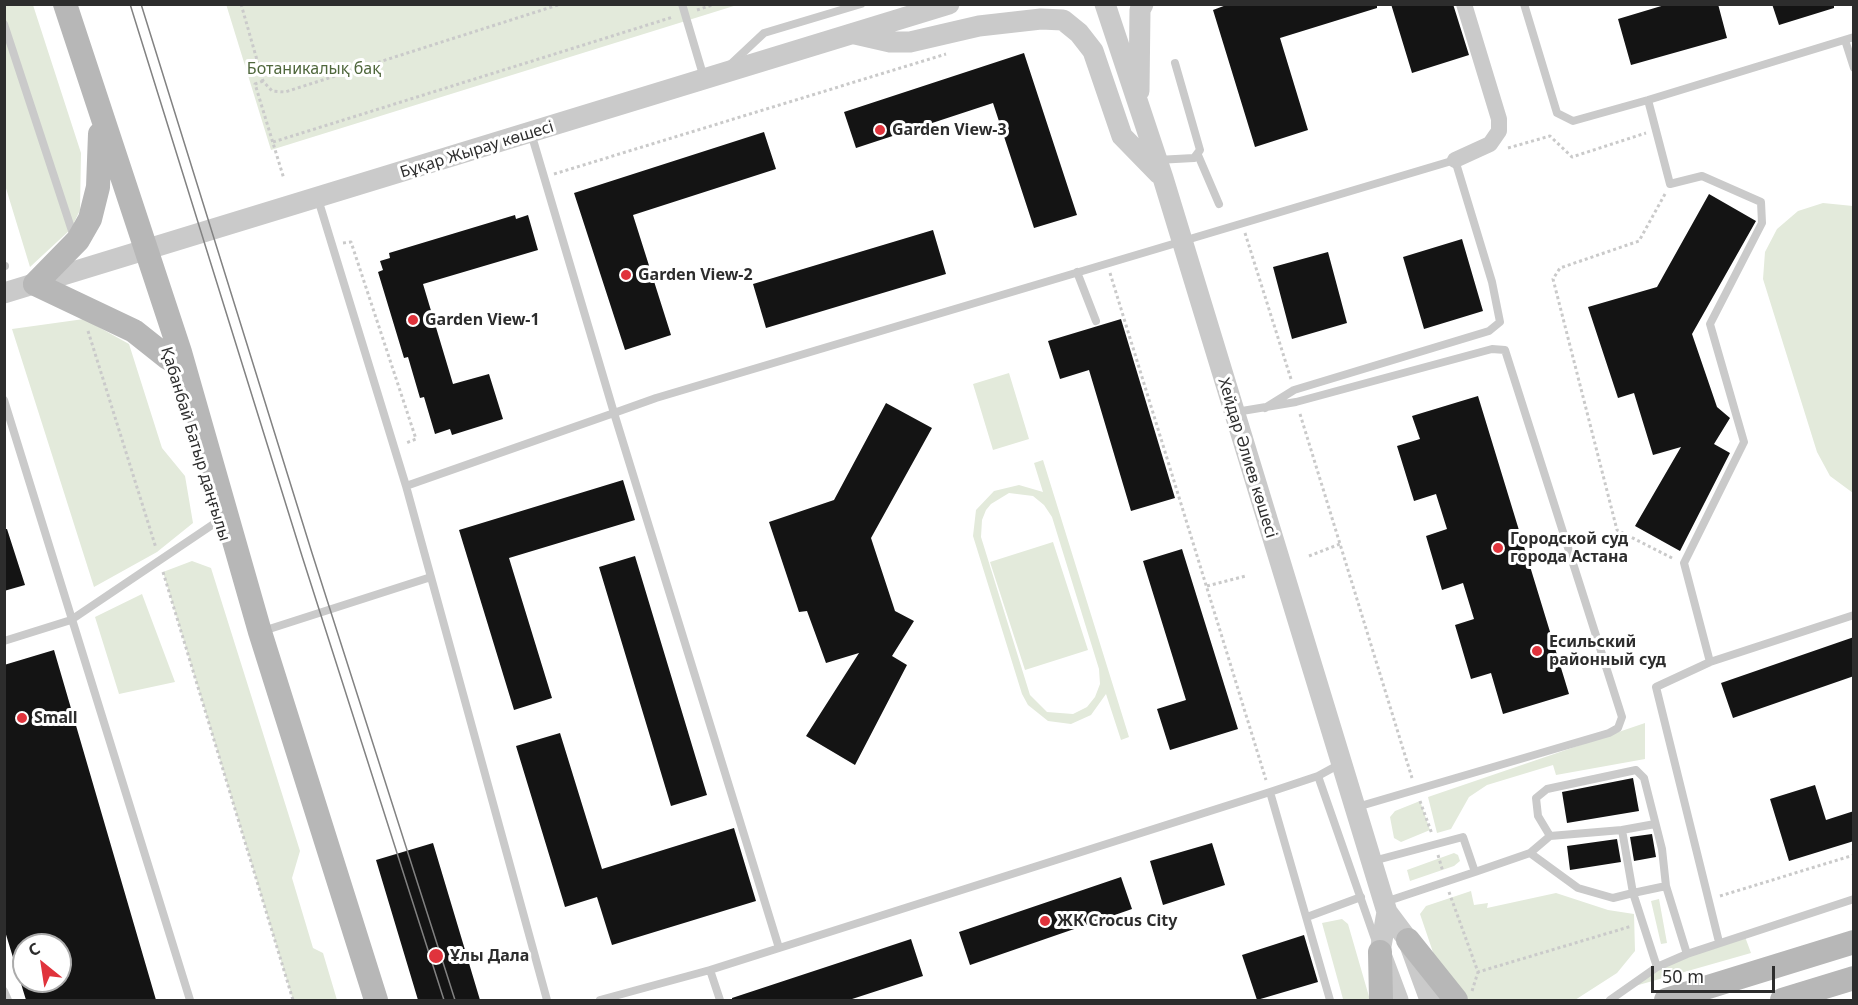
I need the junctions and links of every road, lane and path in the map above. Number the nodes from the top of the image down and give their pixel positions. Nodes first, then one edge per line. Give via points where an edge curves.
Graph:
1 (65, 4) edge
2 (241, 4) edge
3 (248, 4) edge
4 (561, 4) edge
5 (715, 4) edge
6 (861, 4) edge
7 (1105, 4) edge
8 (1143, 4) edge
9 (1464, 4) edge
10 (1524, 4) edge
11 (942, 5) edge
12 (684, 9) edge
13 (243, 12) junction
14 (4, 24) edge
15 (851, 33) junction
16 (1849, 38) edge
17 (951, 53) dead end
18 (1175, 63) dead end
19 (1854, 68) edge
20 (712, 76) junction
21 (263, 81) junction
22 (1648, 100) junction
23 (1138, 104) junction
24 (101, 120) junction
25 (1655, 130) junction
26 (531, 133) junction
27 (273, 142) junction
28 (1490, 144) junction
29 (1198, 155) junction
30 (1455, 160) junction
31 (1160, 169) junction
32 (544, 177) junction
33 (284, 179) dead end
34 (1670, 184) junction
35 (318, 199) junction
36 (1219, 204) dead end
37 (1241, 223) junction
38 (74, 238) dead end
39 (1181, 241) junction
40 (332, 245) junction
41 (146, 251) junction
42 (1107, 263) junction
43 (1077, 272) junction
44 (35, 284) junction
45 (4, 293) edge
46 (1096, 321) dead end
47 (88, 330) dead end
48 (168, 358) junction
49 (1294, 390) junction
50 (4, 400) edge
51 (1296, 402) junction
52 (1265, 408) junction
53 (614, 413) junction
54 (1233, 413) junction
55 (394, 448) junction
56 (406, 486) junction
57 (218, 521) junction
58 (1340, 544) junction
59 (1309, 556) dead end
60 (160, 561) junction
61 (1684, 563) junction
62 (1246, 576) dead end
63 (431, 577) junction
64 (1207, 586) junction
65 (1854, 615) edge
66 (72, 620) junction
67 (260, 632) junction
68 (4, 641) edge
69 (1710, 662) junction
70 (1340, 764) junction
71 (1318, 776) junction
72 (1415, 788) junction
73 (1270, 792) junction
74 (1356, 807) junction
75 (1655, 824) junction
76 (1622, 830) junction
77 (1550, 836) junction
78 (1435, 845) junction
79 (1530, 853) junction
80 (1854, 855) edge
81 (1372, 861) junction
82 (1475, 872) junction
83 (1445, 882) junction
84 (1666, 886) junction
85 (1633, 893) junction
86 (1361, 897) junction
87 (1854, 899) edge
88 (1708, 900) junction
89 (1386, 907) junction
90 (1306, 917) junction
91 (1643, 923) junction
92 (1408, 940) junction
93 (1719, 942) junction
94 (1854, 942) edge
95 (779, 948) junction
96 (1380, 952) junction
97 (1687, 954) junction
98 (1657, 967) junction
99 (710, 970) junction
100 (1478, 972) junction
101 (1854, 978) edge
102 (4, 991) edge
103 (8, 1000) edge
104 (190, 1000) edge
105 (293, 1000) edge
106 (376, 1000) edge
107 (547, 1000) edge
108 (600, 1000) edge
109 (720, 1000) edge
110 (1329, 1000) edge
111 (1381, 1000) edge
112 (1398, 1000) edge
113 (1430, 1000) edge
114 (1456, 1000) edge
115 (1469, 1000) edge
116 (1610, 1000) edge
117 (1666, 1000) edge
118 (1782, 1000) edge

1 - 24 main road, Қабанбай Батыр даңғылы
2 - 13 path
3 - 13 path
4 - 21 path via 285,92 272,91
5 - 12 path
6 - 20 lane via 764,33
7 - 23 street, Хейдар Әлиев көшесі
8 - 23 street
9 - 28 street via 1499,119 1499,131
10 - 22 lane via 1557,113 1573,121
11 - 15 street, Бұқар Жырау көшесі
12 - 20 lane
12 - 27 path
13 - 21 path
14 - 38 lane
15 - 20 street, Бұқар Жырау көшесі
15 - 31 street via 890,42 910,42 989,25 1041,19 1063,21 1093,51 1122,136
16 - 19 lane
16 - 22 lane
17 - 32 path
18 - 29 lane via 1200,150
20 - 26 street, Бұқар Жырау көшесі
21 - 27 path via 255,84
22 - 25 lane
23 - 31 street, Хейдар Әлиев көшесі
24 - 41 main road, Қабанбай Батыр даңғылы
24 - 44 main road via 98,187 90,219 78,240
25 - 28 path via 1572,157 1550,136 1499,150
25 - 34 lane
26 - 32 lane
26 - 35 street, Бұқар Жырау көшесі
27 - 33 path
28 - 30 street
29 - 31 lane
29 - 36 lane
30 - 37 lane
30 - 49 lane via 1500,322 1489,331
31 - 39 street, Хейдар Әлиев көшесі
32 - 53 lane
34 - 61 lane via 1702,176 1761,202 1762,223 1710,324 1744,442
34 - 61 path via 1639,241 1560,268 1553,279 1617,530
35 - 40 lane
35 - 41 street, Бұқар Жырау көшесі
37 - 39 lane
37 - 49 path
39 - 42 lane
39 - 54 street, Хейдар Әлиев көшесі
40 - 55 lane
40 - 55 path via 351,242 416,439
41 - 44 street, Бұқар Жырау көшесі
41 - 48 main road, Қабанбай Батыр даңғылы
41 - 67 main road, Қабанбай Батыр даңғылы via 180,352
42 - 43 lane
42 - 64 path
43 - 46 lane
43 - 53 lane
44 - 45 street, Бұқар Жырау көшесі
44 - 48 main road via 134,331
47 - 60 path
48 - 57 main road, Қабанбай Батыр даңғылы
49 - 52 lane
50 - 66 lane
51 - 52 lane
51 - 58 path
51 - 72 lane via 1492,349 1505,350 1622,717 1618,728 1609,733
52 - 54 lane
53 - 56 lane
53 - 95 lane
54 - 70 street, Хейдар Әлиев көшесі
55 - 56 lane
56 - 63 lane
57 - 60 lane
57 - 67 main road, Қабанбай Батыр даңғылы
58 - 59 path
58 - 72 path
60 - 66 lane
60 - 105 path
61 - 69 lane
62 - 64 path
63 - 67 lane
63 - 107 lane
64 - 73 path
65 - 69 lane
66 - 68 lane
66 - 104 lane
67 - 106 main road, Қабанбай Батыр даңғылы
69 - 88 lane via 1656,687
70 - 71 lane
70 - 74 street, Хейдар Әлиев көшесі
71 - 73 lane
71 - 86 lane
72 - 74 lane
72 - 78 path
73 - 90 lane
73 - 95 lane
74 - 81 street, Хейдар Әлиев көшесі
75 - 76 lane
75 - 77 lane via 1644,778 1636,771 1547,789 1536,798 1538,816
75 - 84 lane
76 - 77 lane
76 - 85 lane
77 - 79 lane
78 - 81 lane
78 - 82 lane via 1463,837
78 - 83 path
79 - 82 lane
79 - 85 lane via 1578,888 1613,898
80 - 88 path
81 - 89 street, Хейдар Әлиев көшесі
82 - 83 lane
83 - 89 lane
83 - 100 path
84 - 85 lane
84 - 97 lane
85 - 91 lane
86 - 90 lane
86 - 96 lane
87 - 93 lane
88 - 93 lane
89 - 92 street, Хейдар Әлиев көшесі
89 - 96 street, Хейдар Әлиев көшесі
90 - 110 lane
91 - 98 lane
91 - 100 path
92 - 113 street, Хейдар Әлиев көшесі
92 - 114 main road
93 - 97 lane
94 - 117 main road
95 - 99 lane
96 - 111 main road
96 - 112 street
97 - 98 lane
98 - 116 lane
99 - 108 lane
99 - 109 lane
100 - 115 path
101 - 118 main road
102 - 103 lane

